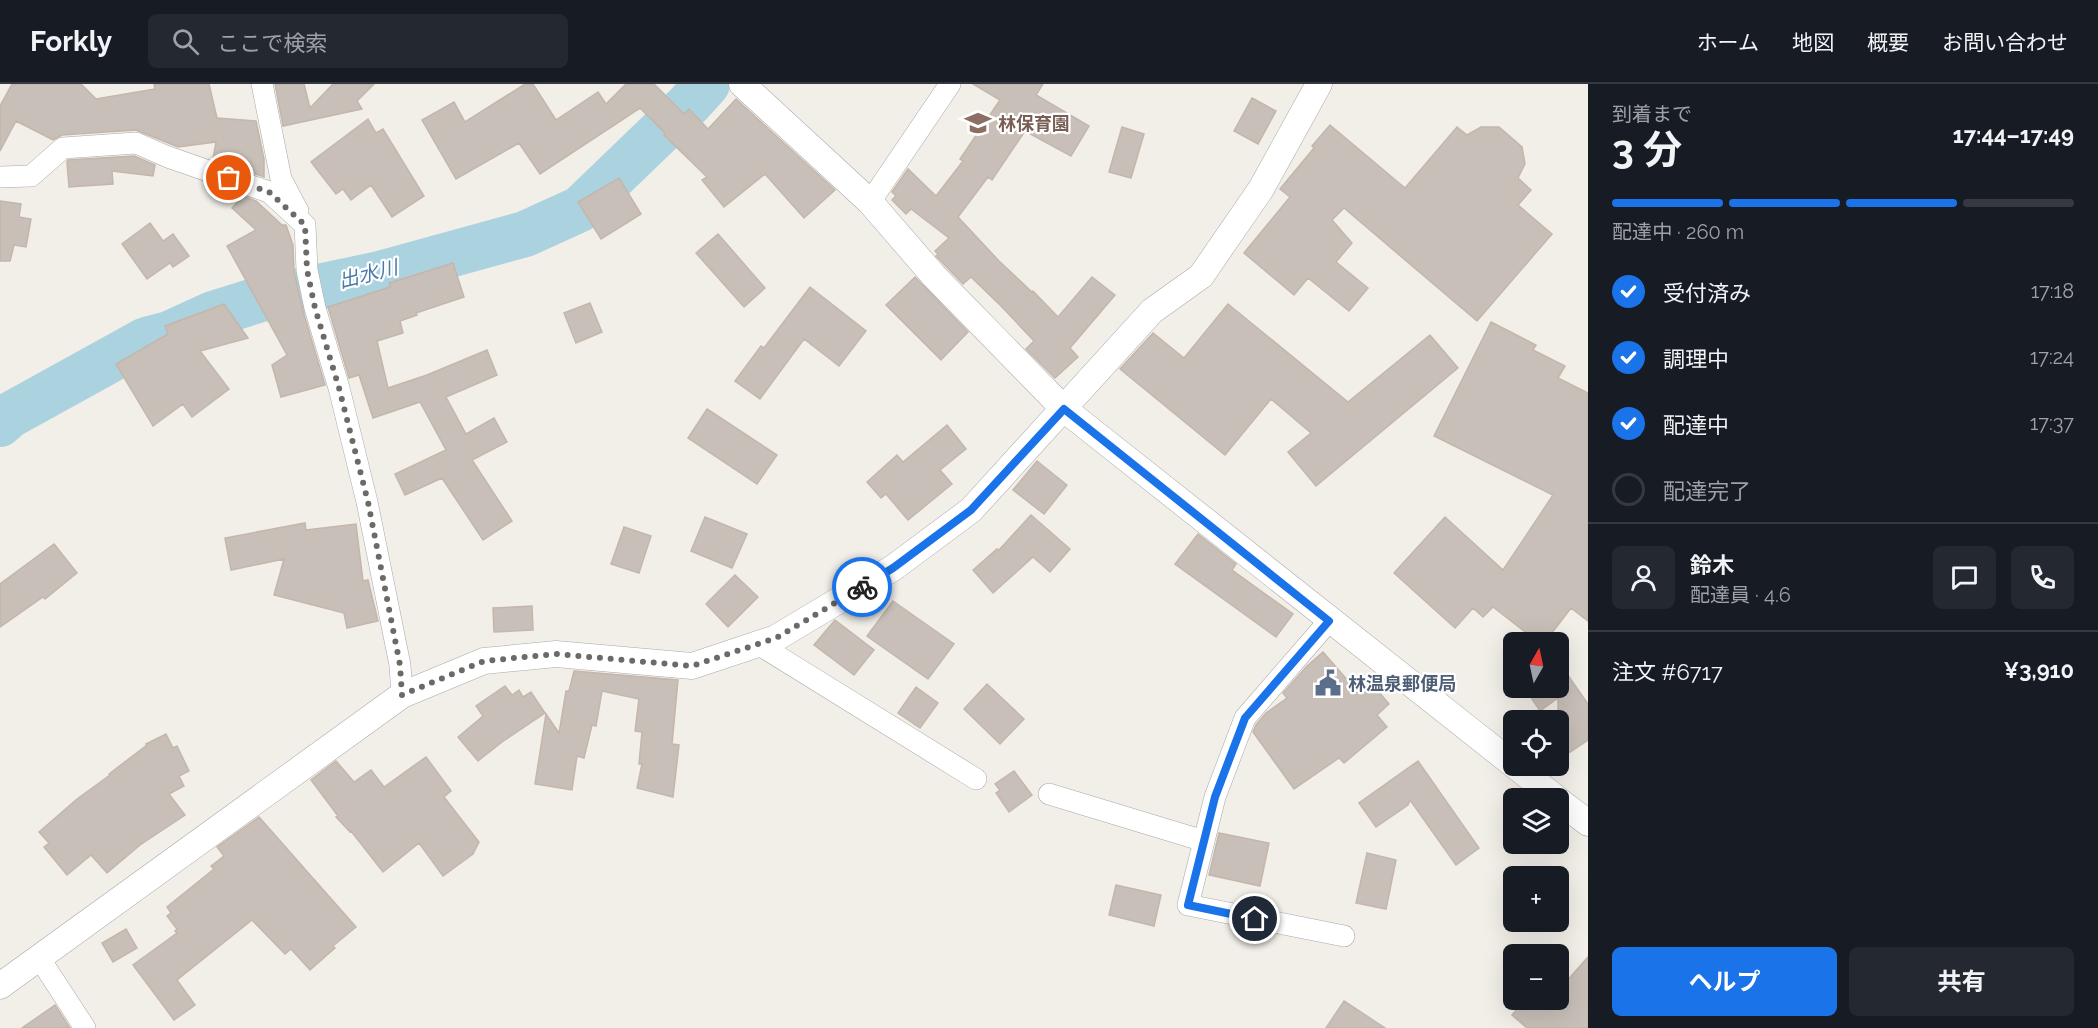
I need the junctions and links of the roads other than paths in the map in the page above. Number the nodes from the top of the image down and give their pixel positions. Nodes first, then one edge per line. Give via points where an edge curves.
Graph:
1 (262, 84) edge
2 (742, 84) edge
3 (950, 84) edge
4 (1319, 84) edge
5 (0, 177) edge
6 (870, 202) junction
7 (305, 225) junction
8 (1064, 409) junction
9 (1329, 621) junction
10 (758, 644) junction
11 (402, 695) junction
12 (1503, 756) edge
13 (1528, 776) edge
14 (976, 779) dead end
15 (1543, 788) edge
16 (1049, 794) dead end
17 (1569, 808) edge
18 (1588, 823) edge
19 (1204, 841) junction
20 (1344, 936) dead end
21 (38, 956) junction
22 (0, 986) edge
23 (86, 1028) edge

1 - 7 street via 281,179
2 - 6 street
3 - 6 street
4 - 8 street via 1261,189 1201,276 1152,311
5 - 7 street via 31,177 63,148 136,143 269,192
6 - 8 street via 934,276
7 - 11 street via 307,270 368,502 400,665
8 - 9 street
8 - 10 street via 971,510 893,568 776,638
9 - 12 street
9 - 19 street via 1245,718 1215,797
10 - 11 street via 692,666 556,654 484,661
10 - 14 street
11 - 21 street
13 - 15 street
16 - 19 street
17 - 18 street
19 - 20 street via 1188,905
21 - 22 street
21 - 23 street

